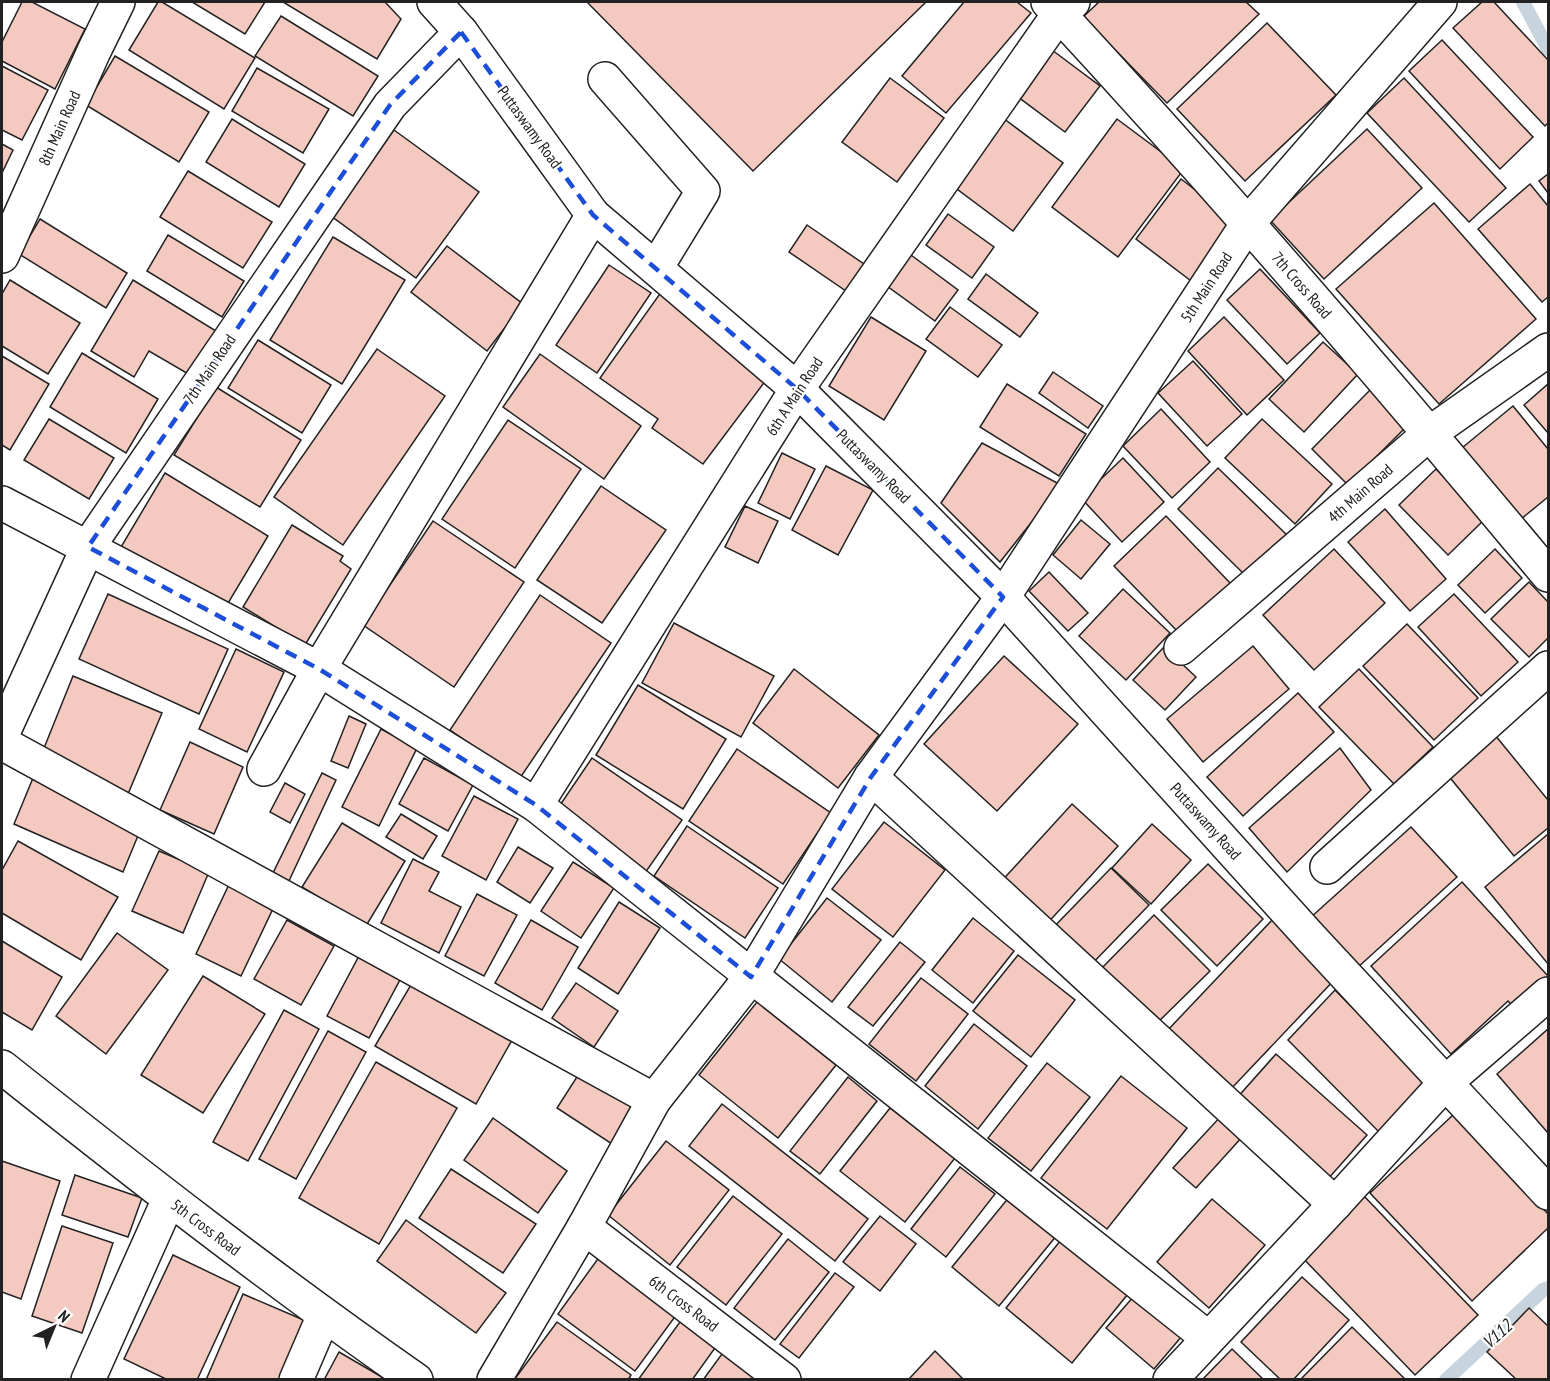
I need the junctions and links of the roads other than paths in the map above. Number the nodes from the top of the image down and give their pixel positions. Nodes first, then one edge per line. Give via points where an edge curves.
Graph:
1 (118, 2) edge
2 (434, 2) edge
3 (1440, 2) edge
4 (1060, 6) edge
5 (461, 32) junction
6 (605, 79) dead end
7 (593, 214) junction
8 (1248, 223) junction
9 (2, 256) edge
10 (656, 268) junction
11 (1548, 350) edge
12 (797, 389) junction
13 (1430, 433) junction
14 (2, 502) edge
15 (88, 547) junction
16 (1548, 575) edge
17 (1003, 597) junction
18 (1181, 648) dead end
19 (1548, 668) edge
20 (319, 669) junction
21 (2, 735) edge
22 (2, 743) edge
23 (264, 770) dead end
24 (871, 777) junction
25 (536, 806) junction
26 (1327, 867) dead end
27 (751, 978) junction
28 (1548, 994) edge
29 (2, 1067) edge
30 (1446, 1082) junction
31 (654, 1100) junction
32 (1548, 1193) edge
33 (168, 1199) junction
34 (1335, 1204) junction
35 (584, 1227) junction
36 (324, 1315) junction
37 (1208, 1338) junction
38 (88, 1380) edge
39 (296, 1380) edge
40 (416, 1380) edge
41 (494, 1380) edge
42 (784, 1380) edge
43 (1170, 1380) edge

1 - 9 street, 8th Main Road
2 - 5 street, Puttaswamy Road
3 - 8 street, 5th Main Road
4 - 8 street, 7th Cross Road
4 - 12 street, 6th A Main Road
5 - 7 street, Puttaswamy Road
5 - 15 street, 7th Main Road via 390,105
6 - 10 street via 703,191
7 - 10 street, Puttaswamy Road
7 - 20 street
8 - 13 street, 7th Cross Road
8 - 17 street, 5th Main Road
10 - 12 street, Puttaswamy Road
11 - 13 street, 4th Main Road
12 - 17 street, Puttaswamy Road
12 - 25 street, 6th A Main Road
13 - 16 street, 7th Cross Road
13 - 18 street, 4th Main Road
14 - 15 street
15 - 20 street
15 - 21 street, 7th Main Road
17 - 24 street, 5th Main Road
17 - 30 street, Puttaswamy Road
19 - 26 street
20 - 23 street
20 - 25 street
22 - 31 street
24 - 27 street, 5th Main Road
24 - 34 street
25 - 27 street
27 - 31 street, 5th Main Road
27 - 37 street
28 - 30 street
29 - 33 street, 5th Cross Road
30 - 32 street
30 - 34 street
31 - 35 street, 5th Main Road
33 - 36 street, 5th Cross Road
33 - 38 street
34 - 37 street
35 - 41 street, 5th Main Road
35 - 42 street, 6th Cross Road
36 - 39 street
36 - 40 street, 5th Cross Road
37 - 43 street

